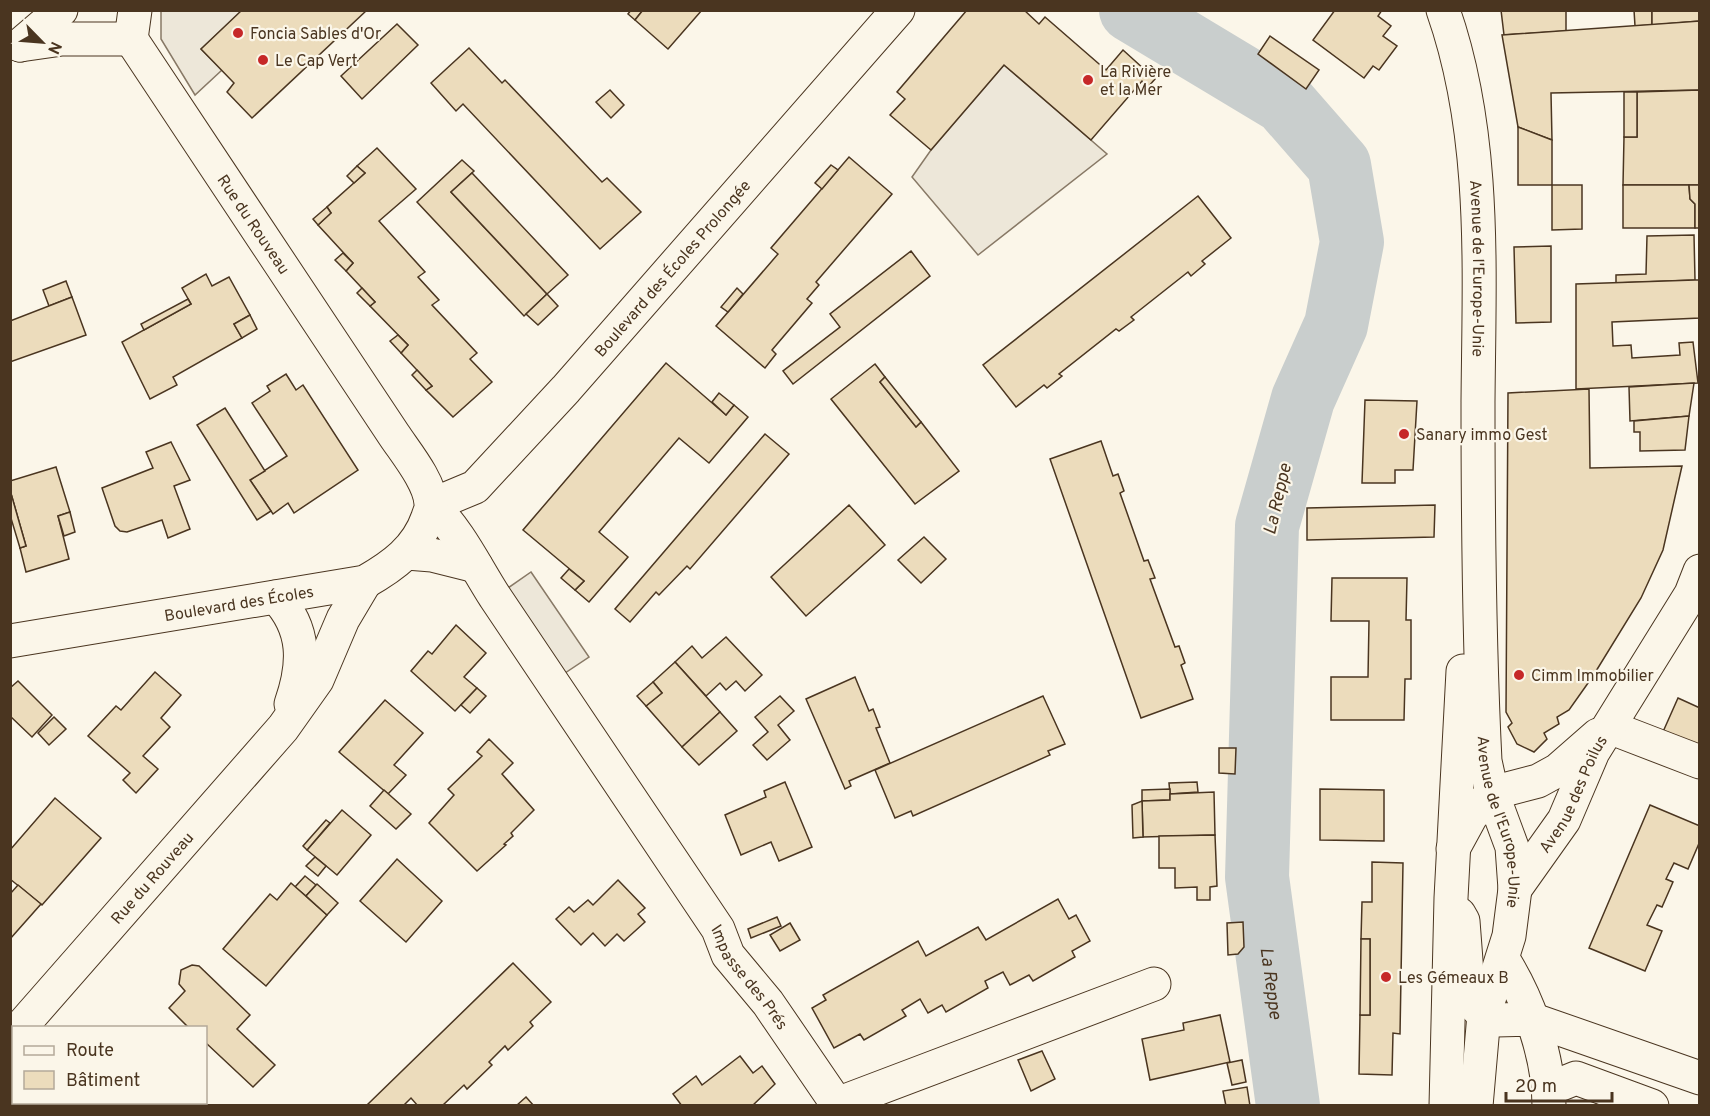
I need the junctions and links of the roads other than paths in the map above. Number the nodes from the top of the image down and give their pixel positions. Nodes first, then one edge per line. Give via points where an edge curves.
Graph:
1 (61, 10) edge
2 (898, 10) edge
3 (1443, 10) edge
4 (133, 25) edge
5 (15, 48) edge
6 (432, 505) junction
7 (1478, 532) junction
8 (407, 553) junction
9 (476, 566) junction
10 (1700, 571) edge
11 (365, 582) junction
12 (276, 597) junction
13 (10, 641) edge
14 (1609, 727) junction
15 (283, 728) junction
16 (1700, 762) edge
17 (1492, 793) junction
18 (1453, 849) junction
19 (1515, 889) junction
20 (1450, 898) junction
21 (1503, 959) junction
22 (1154, 984) dead end
23 (1484, 1015) junction
24 (1531, 1019) junction
25 (22, 1026) edge
26 (1700, 1078) edge
27 (1549, 1097) edge
28 (1446, 1106) edge
29 (1476, 1106) edge
30 (1652, 1106) edge

1 - 5 street
2 - 6 street, Boulevard des Écoles Prolongée via 475,487
3 - 7 street, Avenue de l'Europe-Unie via 1472,139 1477,196
4 - 5 street, Rue du Rouveau
4 - 6 street, Rue du Rouveau via 421,477
6 - 8 street, Boulevard des Écoles via 422,533
6 - 9 street, Impasse des Prés via 459,535
7 - 17 street, Avenue de l'Europe-Unie via 1485,761
7 - 18 street, Avenue de l'Europe-Unie via 1462,684
8 - 9 street
8 - 11 street, Boulevard des Écoles
9 - 22 street, Impasse des Prés via 718,929 729,956 768,1003 837,1104
10 - 14 street, Avenue des Poilus via 1691,594
11 - 12 street, Boulevard des Écoles
11 - 15 street, Rue du Rouveau via 342,618 317,681
12 - 13 street, Boulevard des Écoles
12 - 15 street, Rue du Rouveau via 291,613 302,646 295,694
14 - 16 street
14 - 17 street, Avenue des Poilus via 1558,770 1538,781
14 - 19 street, Avenue des Poilus via 1593,752 1564,820
15 - 25 street, Rue du Rouveau
17 - 18 street via 1471,816
17 - 19 street, Avenue de l'Europe-Unie via 1512,847
18 - 20 street, Avenue de l'Europe-Unie
19 - 21 street, Avenue de l'Europe-Unie
20 - 23 street via 1463,921 1469,1000
20 - 28 street, Avenue de l'Europe-Unie
21 - 23 street, Avenue de l'Europe-Unie
21 - 24 street
23 - 24 street via 1496,1020
23 - 29 street, Avenue de l'Europe-Unie
24 - 26 street
24 - 27 street via 1549,1077
27 - 30 street via 1576,1078

